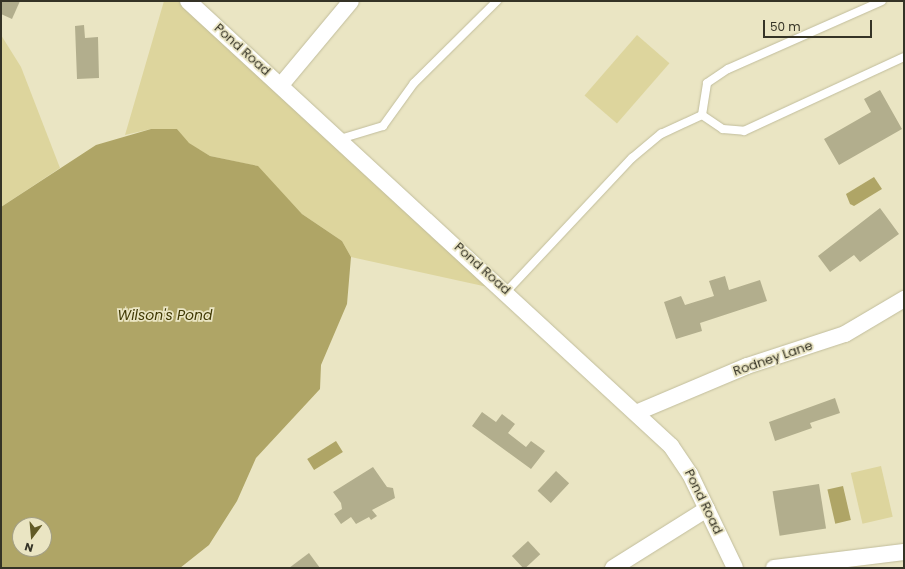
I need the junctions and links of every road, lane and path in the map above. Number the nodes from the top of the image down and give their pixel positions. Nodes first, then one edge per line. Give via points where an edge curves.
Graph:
1 (188, 1) edge
2 (351, 1) edge
3 (497, 1) edge
4 (882, 1) edge
5 (904, 57) edge
6 (281, 85) junction
7 (702, 115) junction
8 (340, 139) junction
9 (506, 291) junction
10 (904, 299) edge
11 (638, 412) junction
12 (707, 508) junction
13 (904, 552) edge
14 (613, 568) edge
15 (735, 568) edge
16 (774, 568) edge

1 - 6 street, Pond Road
2 - 6 street
3 - 8 lane via 414,83 383,126
4 - 7 lane via 707,82
5 - 7 lane via 744,131 723,129
6 - 8 street, Pond Road
7 - 9 lane via 661,134 632,158
8 - 9 street, Pond Road
9 - 11 street, Pond Road
10 - 11 street, Rodney Lane via 845,334 747,366
11 - 12 street, Pond Road via 671,446 690,474
12 - 14 street
12 - 15 street, Pond Road
13 - 16 street

